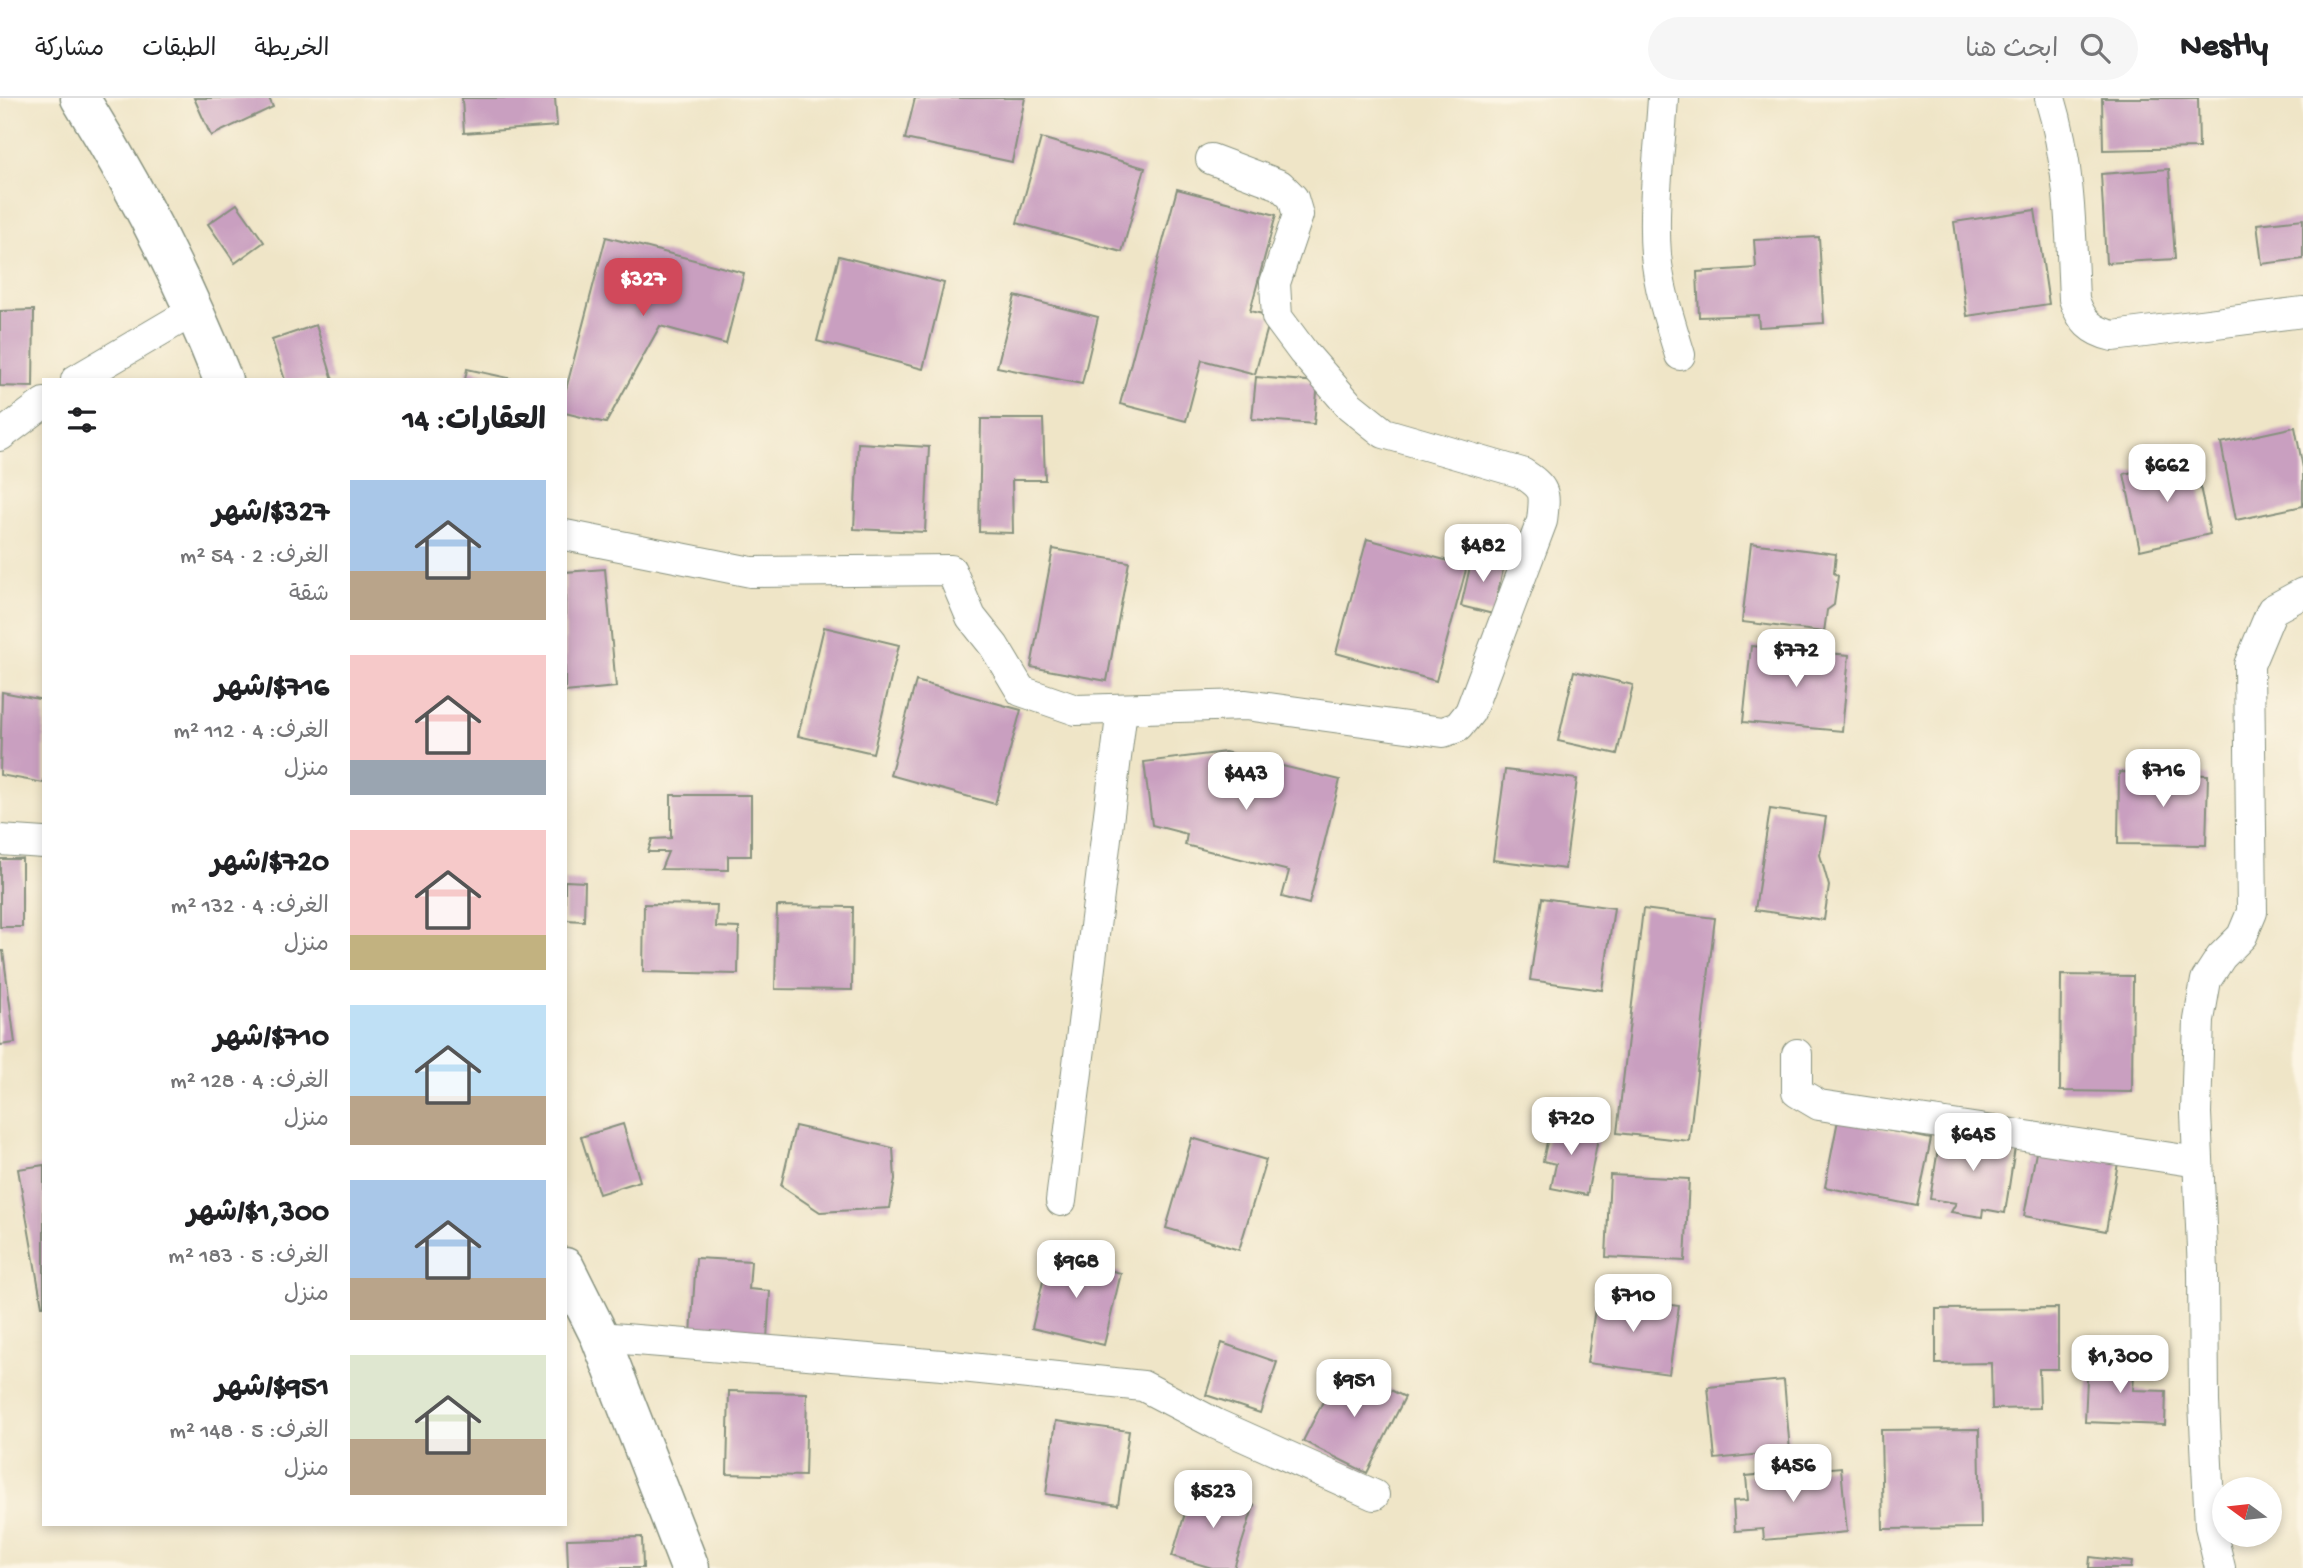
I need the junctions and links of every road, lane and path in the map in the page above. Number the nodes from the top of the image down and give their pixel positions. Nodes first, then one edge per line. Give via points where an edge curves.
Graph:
1 (80, 98) edge
2 (1663, 98) edge
3 (2050, 98) edge
4 (1212, 159) dead end
5 (195, 310) junction
6 (2303, 312) edge
7 (1679, 355) dead end
8 (79, 378) edge
9 (222, 378) edge
10 (42, 404) edge
11 (0, 436) edge
12 (567, 535) edge
13 (2303, 593) edge
14 (1122, 709) junction
15 (0, 840) edge
16 (42, 843) edge
17 (1797, 1054) dead end
18 (2198, 1161) junction
19 (1061, 1201) dead end
20 (567, 1271) edge
21 (600, 1337) junction
22 (1374, 1495) dead end
23 (690, 1568) edge
24 (2220, 1568) edge

1 - 5 highway via 120,163
2 - 7 street via 1655,206 1657,256
3 - 6 street via 2068,184 2074,299 2087,325 2113,336
4 - 14 street via 1280,185 1293,198 1298,215 1275,283 1278,317 1349,405 1384,433 1522,473 1545,494 1542,521 1470,712 1458,727 1443,732 1246,705
5 - 8 street
5 - 9 highway
10 - 11 street
12 - 14 street via 751,572 951,570 971,617 1021,691 1076,710
13 - 18 street via 2272,610 2249,665 2252,912 2242,936 2206,980 2199,1020
14 - 19 street
15 - 16 street
17 - 18 street via 1797,1093 1819,1105
18 - 24 street via 2210,1526
20 - 21 highway
21 - 22 street via 1143,1386
21 - 23 highway

